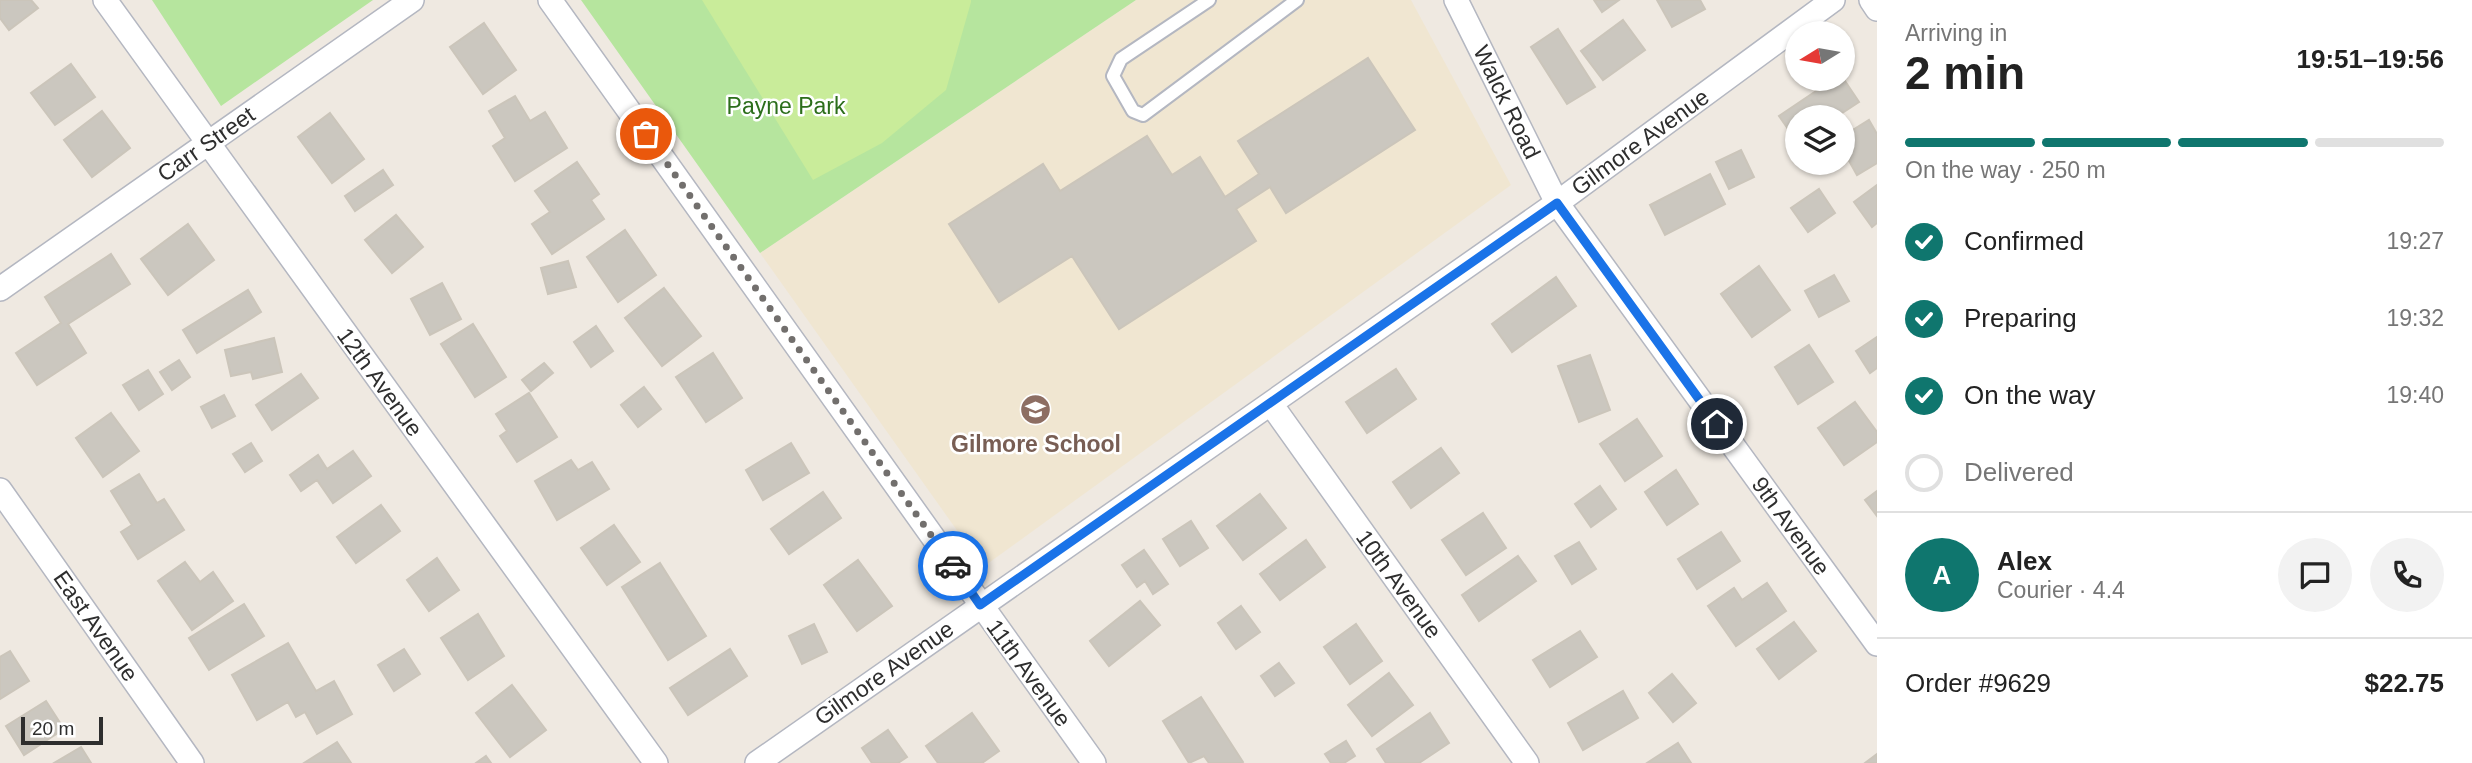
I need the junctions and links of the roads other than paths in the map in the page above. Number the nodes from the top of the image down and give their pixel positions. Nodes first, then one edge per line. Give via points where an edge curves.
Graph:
1 (106, 0) edge
2 (412, 0) edge
3 (551, 0) edge
4 (1209, 0) edge
5 (1297, 0) edge
6 (1456, 0) edge
7 (1833, 0) edge
8 (1871, 0) edge
9 (1877, 9) edge
10 (207, 142) junction
11 (1557, 203) junction
12 (0, 289) edge
13 (1271, 404) junction
14 (0, 490) edge
15 (980, 605) junction
16 (1877, 644) edge
17 (192, 763) edge
18 (656, 763) edge
19 (757, 763) edge
20 (1094, 763) edge
21 (1527, 763) edge

1 - 10 street, 12th Avenue
2 - 10 street, Carr Street
3 - 15 street, 11th Avenue
4 - 5 lane via 1122,59 1113,76 1133,111 1143,115
6 - 11 street, Walck Road
7 - 11 street, Gilmore Avenue
8 - 9 street
10 - 12 street, Carr Street
10 - 18 street, 12th Avenue
11 - 13 street, Gilmore Avenue
11 - 16 street, 9th Avenue
13 - 15 street, Gilmore Avenue
13 - 21 street, 10th Avenue
14 - 17 street, East Avenue
15 - 19 street, Gilmore Avenue
15 - 20 street, 11th Avenue

